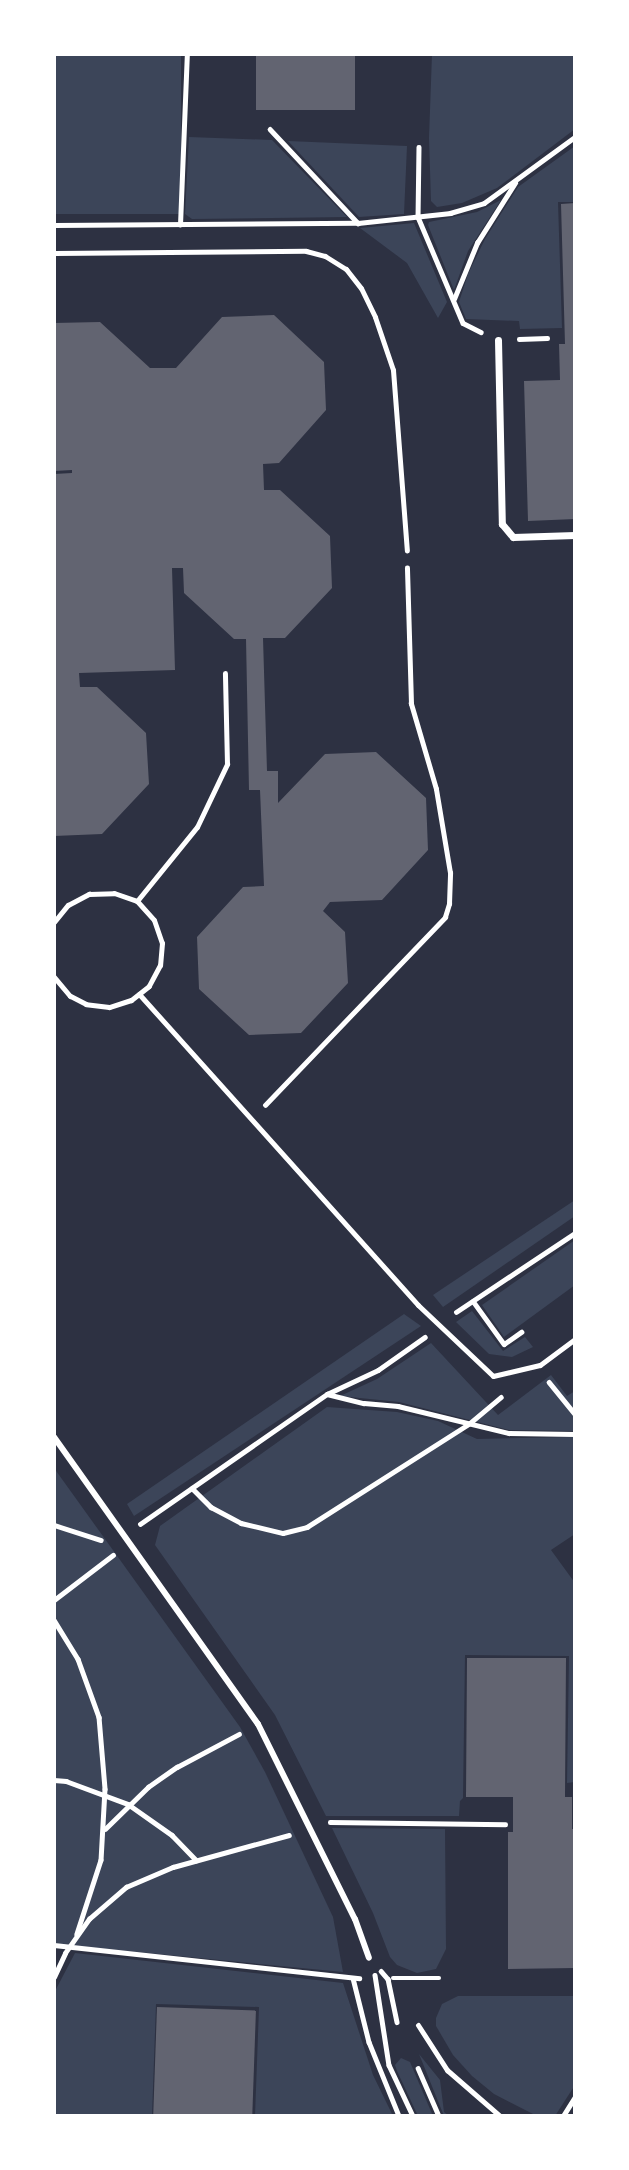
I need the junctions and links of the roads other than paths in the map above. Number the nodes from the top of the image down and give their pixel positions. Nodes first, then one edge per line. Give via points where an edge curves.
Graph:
1 (54, 253) edge
2 (498, 340) road end
3 (575, 535) edge
4 (407, 550) road end
5 (225, 673) dead end
6 (137, 901) junction
7 (54, 922) edge
8 (54, 977) edge
9 (139, 995) junction
10 (575, 1339) edge
11 (54, 1437) edge
12 (369, 1958) road end
13 (418, 2025) dead end
14 (500, 2116) edge

1 - 4 lane via 306,251 346,269 375,317 393,370
2 - 3 street via 502,524 513,537
5 - 6 lane via 227,764 197,827
6 - 7 lane via 114,892 89,894 68,905
6 - 9 lane via 154,920 162,943 160,965
8 - 9 lane via 70,996 86,1004 109,1007
9 - 10 lane via 418,1305 493,1376 540,1365
11 - 12 street via 258,1724 355,1919
13 - 14 lane via 447,2070

